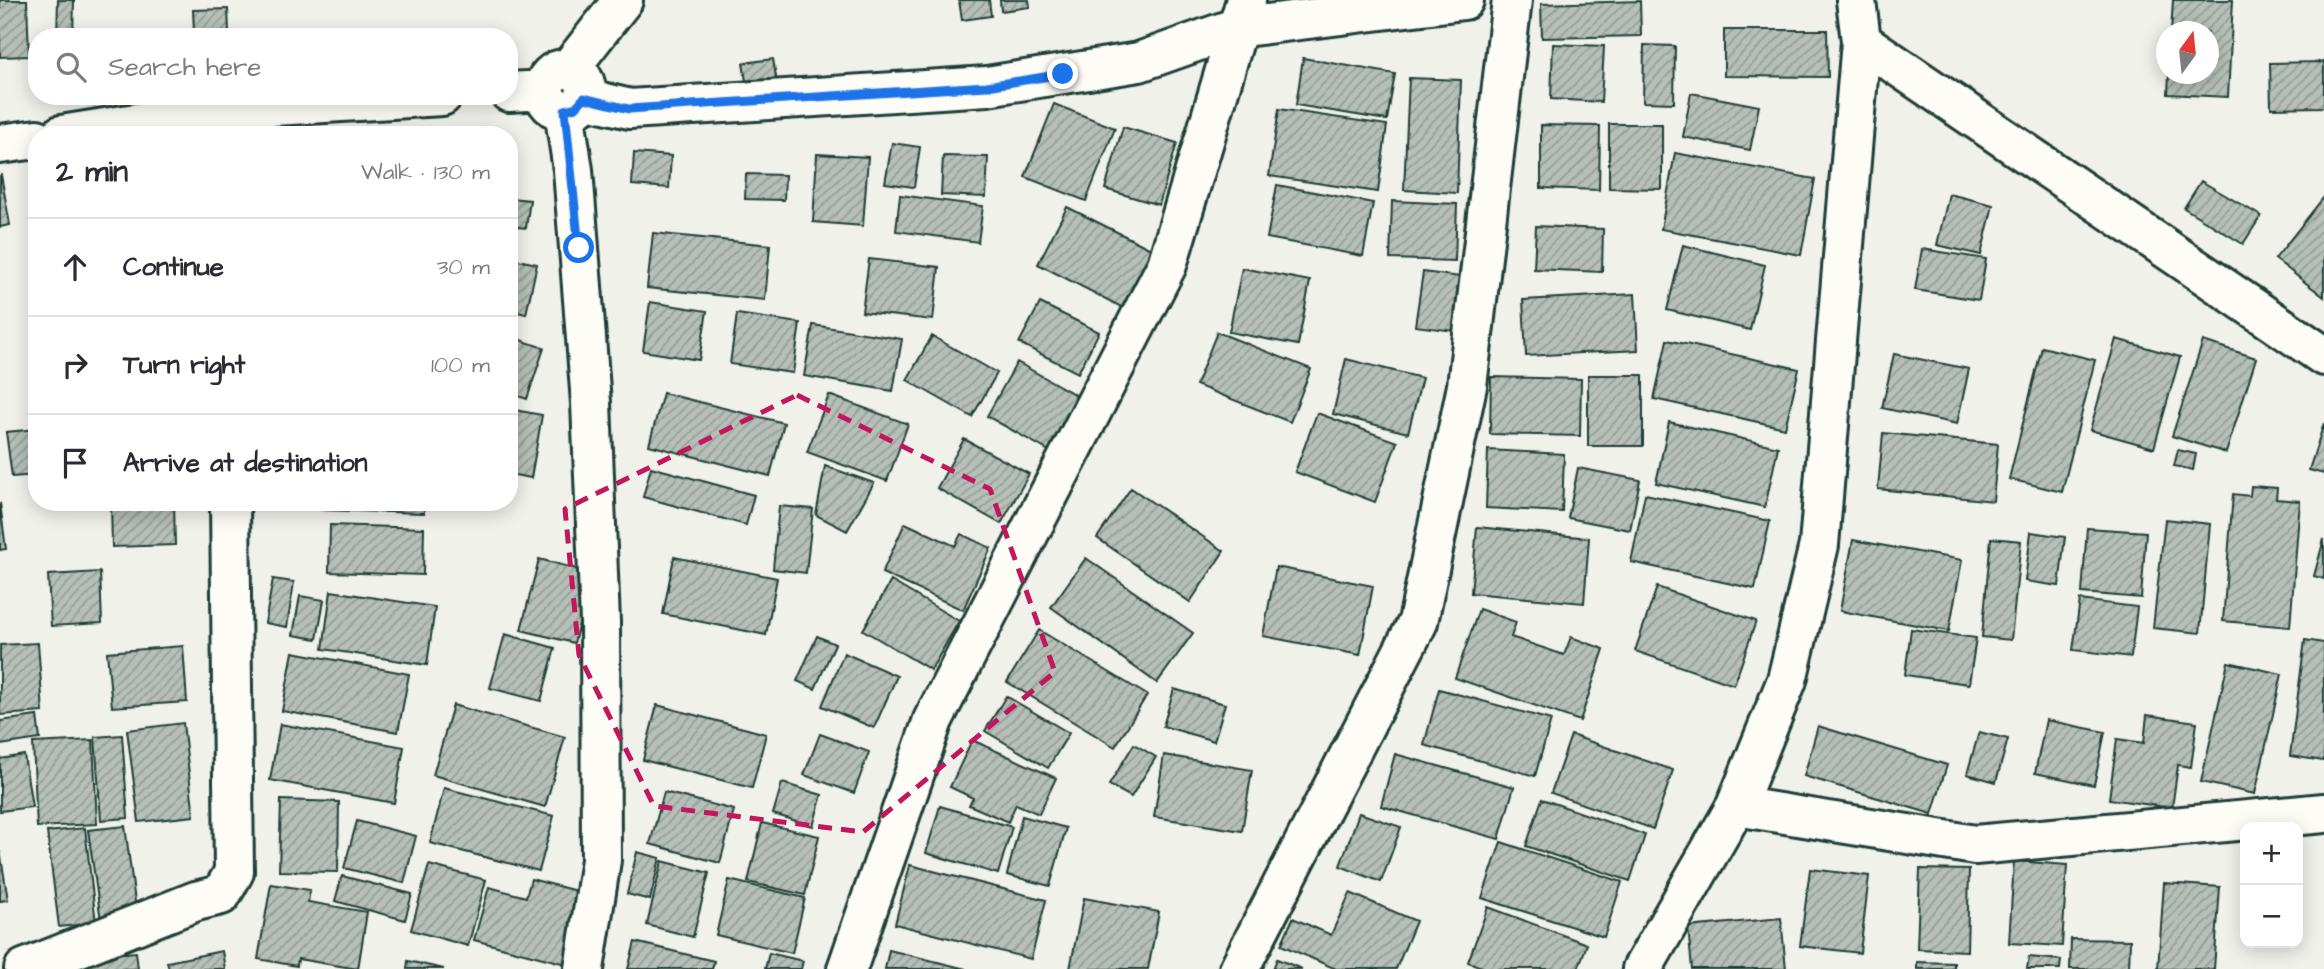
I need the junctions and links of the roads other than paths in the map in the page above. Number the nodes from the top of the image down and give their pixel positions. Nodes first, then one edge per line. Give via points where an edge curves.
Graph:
1 (624, 0) edge
2 (1464, 0) edge
3 (1512, 0) edge
4 (1856, 0) edge
5 (1240, 14) edge
6 (1861, 41) junction
7 (554, 92) edge
8 (367, 105) edge
9 (224, 122) edge
10 (174, 126) edge
11 (28, 140) edge
12 (0, 144) edge
13 (2324, 356) edge
14 (230, 511) edge
15 (1736, 806) junction
16 (2324, 813) edge
17 (24, 969) edge
18 (584, 969) edge
19 (848, 969) edge
20 (1239, 969) edge
21 (1642, 969) edge

1 - 7 street
2 - 5 street
3 - 20 street via 1467,386 1418,622
4 - 6 street
5 - 7 street via 1139,62 987,86 629,109
5 - 19 street via 1167,265 933,720
6 - 13 street
6 - 15 street via 1819,545 1787,680
7 - 18 street via 573,170 591,403 600,622 601,860
8 - 9 street
9 - 10 street
11 - 12 street
14 - 17 street via 234,872 221,895
15 - 16 street via 1975,845
15 - 21 street

